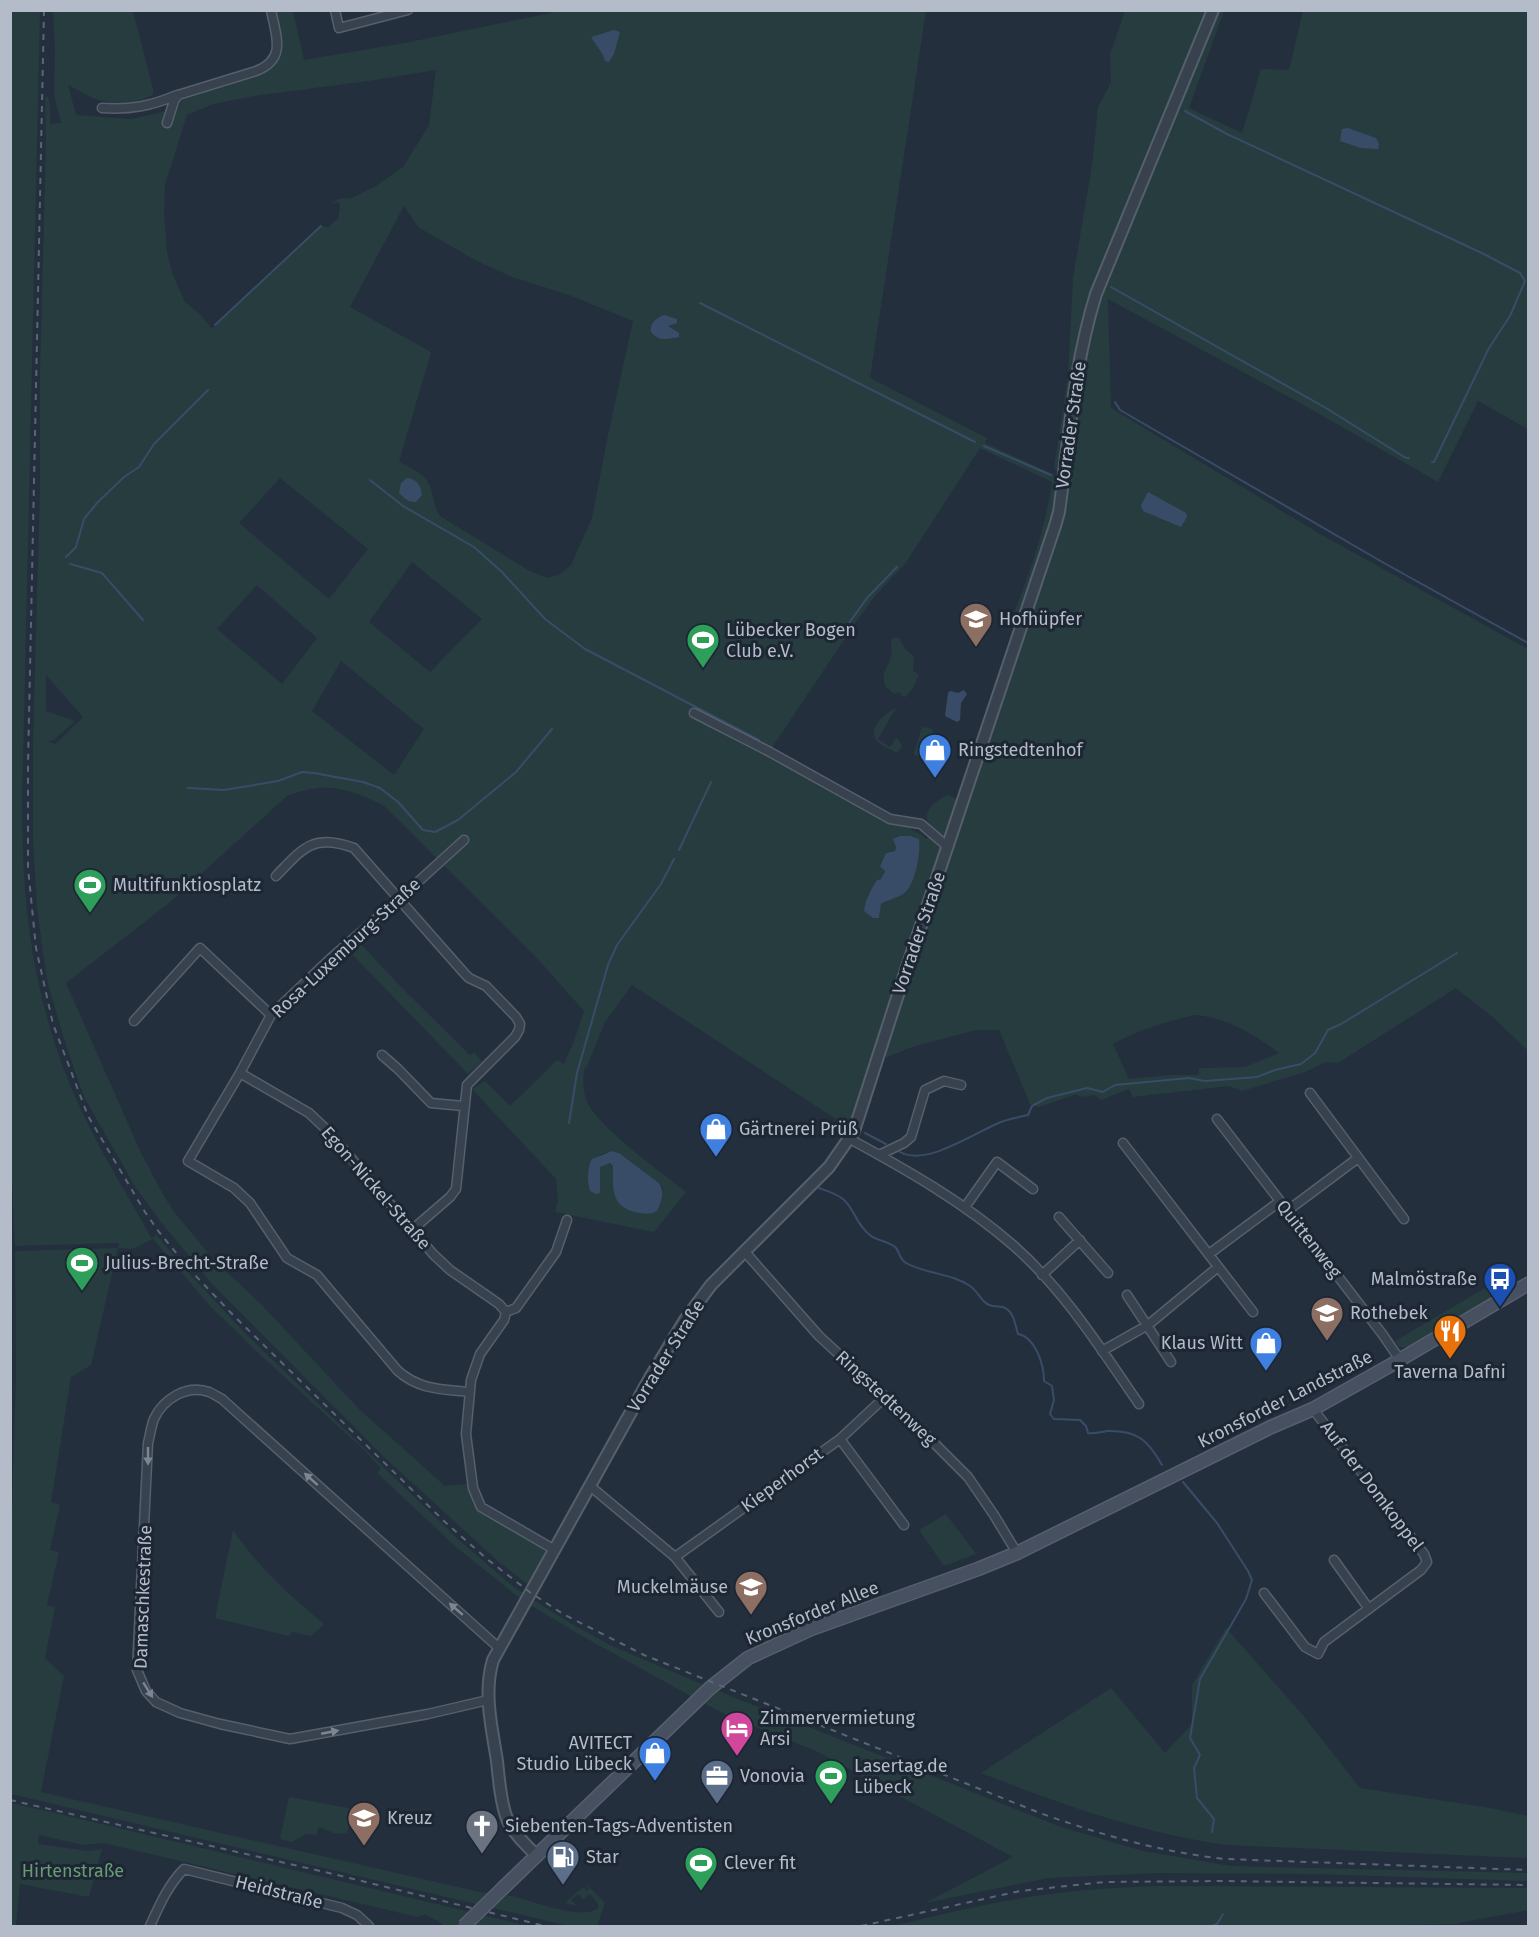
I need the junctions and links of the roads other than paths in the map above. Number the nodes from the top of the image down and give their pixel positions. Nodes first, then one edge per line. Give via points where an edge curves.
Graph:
1 (271, 10) edge
2 (335, 10) edge
3 (408, 10) edge
4 (1212, 10) edge
5 (178, 95) junction
6 (102, 108) dead end
7 (167, 123) dead end
8 (694, 713) dead end
9 (464, 840) dead end
10 (948, 847) junction
11 (276, 876) dead end
12 (398, 900) junction
13 (271, 1015) junction
14 (134, 1021) dead end
15 (382, 1055) dead end
16 (240, 1073) junction
17 (961, 1085) dead end
18 (1310, 1093) dead end
19 (463, 1106) junction
20 (1217, 1119) dead end
21 (850, 1139) junction
22 (1124, 1143) dead end
23 (879, 1155) junction
24 (1358, 1158) junction
25 (1033, 1190) dead end
26 (1279, 1202) junction
27 (965, 1207) junction
28 (1287, 1211) junction
29 (1059, 1217) dead end
30 (1404, 1219) dead end
31 (567, 1220) dead end
32 (413, 1229) junction
33 (1080, 1240) junction
34 (745, 1252) junction
35 (1209, 1254) junction
36 (1218, 1267) junction
37 (1108, 1273) dead end
38 (1042, 1275) junction
39 (1526, 1289) edge
40 (1127, 1295) dead end
41 (506, 1312) junction
42 (1253, 1312) dead end
43 (1148, 1324) junction
44 (1102, 1351) junction
45 (1400, 1360) junction
46 (1171, 1362) dead end
47 (469, 1392) junction
48 (885, 1397) junction
49 (1139, 1404) dead end
50 (1313, 1409) junction
51 (840, 1439) junction
52 (1180, 1472) joint
53 (590, 1486) junction
54 (904, 1526) dead end
55 (555, 1550) junction
56 (1017, 1552) junction
57 (675, 1557) junction
58 (1334, 1560) dead end
59 (1264, 1593) dead end
60 (1369, 1609) junction
61 (719, 1612) dead end
62 (499, 1648) junction
63 (488, 1700) junction
64 (537, 1857) junction
65 (150, 1926) edge
66 (369, 1926) edge
67 (464, 1926) edge

1 - 5 street via 278,46 270,64
2 - 3 street via 339,28
4 - 10 street, Vorrader Straße via 1093,304 1080,358 1055,526
5 - 6 street via 151,105
5 - 7 street
8 - 10 street, Vorrader Straße via 890,819 921,824
9 - 12 street, Rosa-Luxemburg-Straße
10 - 21 street, Vorrader Straße
11 - 12 street via 315,842 343,844 354,849
12 - 13 street, Rosa-Luxemburg-Straße
12 - 19 street via 465,974 490,989 520,1024 515,1037 467,1085
13 - 14 street via 200,948
13 - 16 street, Rosa-Luxemburg-Straße
15 - 19 street via 431,1103
16 - 32 street, Egon-Nickel-Straße via 309,1113
16 - 47 street, Rosa-Luxemburg-Straße via 188,1161 234,1188 250,1203 287,1258 317,1275 410,1381
17 - 23 street via 944,1081 925,1090 911,1137
18 - 24 street
19 - 32 street via 456,1188
20 - 26 street, Quittenweg
21 - 23 street
21 - 34 street, Vorrader Straße via 829,1167
22 - 35 street
23 - 27 street
24 - 28 street
24 - 30 street
25 - 27 street via 997,1162
26 - 28 street, Quittenweg
26 - 35 street
27 - 38 street via 1015,1247
28 - 45 street, Quittenweg
29 - 33 street
31 - 41 street via 556,1252 516,1308
32 - 41 street, Egon-Nickel-Straße via 441,1262
33 - 37 street
33 - 38 street
34 - 48 street, Ringstedtenweg via 819,1336
34 - 53 street, Vorrader Straße via 711,1285 685,1320
35 - 36 street
36 - 42 street
36 - 43 street
38 - 44 street
39 - 45 main road, Kronsforder Landstraße
40 - 43 street
41 - 47 street via 480,1354
43 - 44 street
43 - 46 street
44 - 49 street
45 - 50 main road, Kronsforder Landstraße
47 - 55 street via 466,1434 473,1488 481,1507
48 - 51 street, Kieperhorst
48 - 56 street, Ringstedtenweg via 968,1477
50 - 52 main road, Kronsforder Landstraße
50 - 60 street, Auf der Domkoppel via 1427,1562
51 - 54 street
51 - 57 street, Kieperhorst
52 - 56 main road, Kronsforder Allee
53 - 55 street, Vorrader Straße
53 - 57 street
55 - 62 street, Vorrader Straße
56 - 64 main road, Kronsforder Allee via 811,1629 748,1658 710,1688
57 - 61 street
58 - 60 street
59 - 60 street, Auf der Domkoppel via 1305,1647 1318,1654 1324,1642
62 - 63 street, Vorrader Straße via 489,1672
62 -> 63 street, Damaschkestraße via 222,1399 210,1392 178,1393 154,1419 148,1443 137,1670 156,1702 180,1713 290,1739
63 - 64 street, Vorrader Straße via 506,1818
64 - 67 main road, Kronsforder Allee, bridge
65 - 66 street, Heidstraße via 175,1877 184,1869 342,1908

